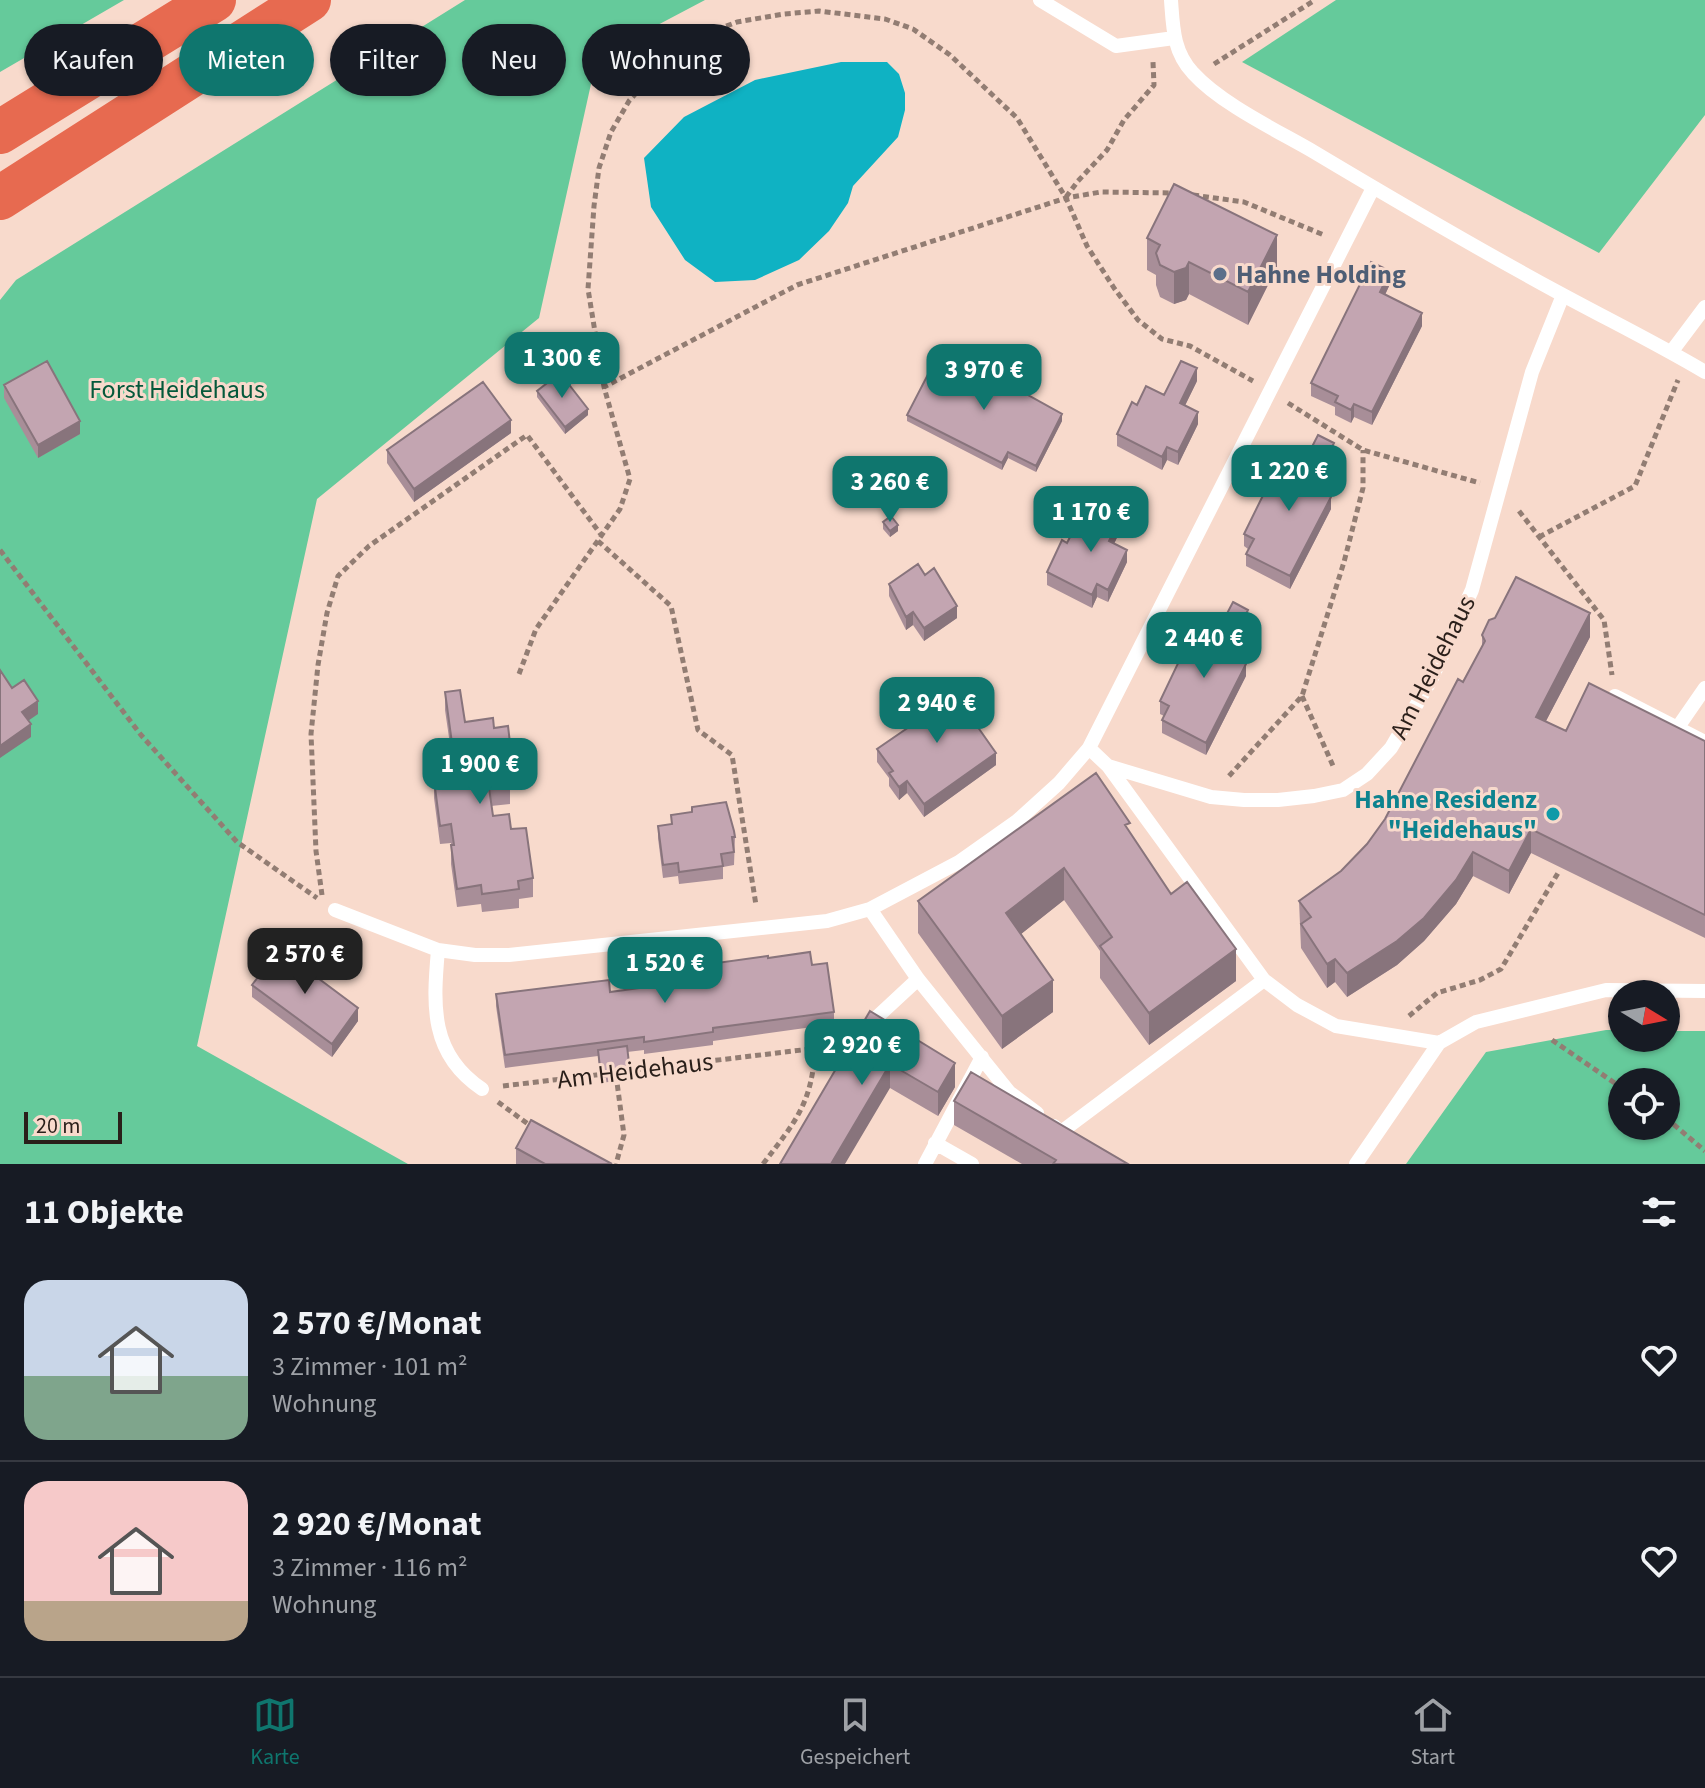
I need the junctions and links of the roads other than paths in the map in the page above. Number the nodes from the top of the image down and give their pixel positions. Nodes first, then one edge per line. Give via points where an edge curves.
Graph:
1 (186, 0) edge
2 (214, 0) edge
3 (309, 0) edge
4 (1040, 0) edge
5 (1171, 0) edge
6 (155, 24) edge
7 (163, 31) edge
8 (1174, 38) junction
9 (58, 96) edge
10 (0, 132) edge
11 (98, 133) junction
12 (1373, 188) junction
13 (0, 198) edge
14 (0, 222) edge
15 (1563, 295) junction
16 (1705, 307) edge
17 (1672, 351) junction
18 (1705, 372) edge
19 (1705, 688) edge
20 (1615, 696) edge
21 (1678, 727) junction
22 (1705, 742) edge
23 (1089, 748) junction
24 (1108, 766) junction
25 (329, 906) road end
26 (870, 909) junction
27 (438, 950) junction
28 (918, 979) junction
29 (1264, 980) junction
30 (1705, 991) edge
31 (1439, 1043) junction
32 (848, 1044) edge
33 (982, 1057) junction
34 (482, 1089) road end
35 (935, 1143) junction
36 (925, 1164) edge
37 (972, 1164) edge
38 (1356, 1164) edge

1 - 6 highway
2 - 7 highway
3 - 11 highway
4 - 8 lane via 1116,46
5 - 8 lane
8 - 12 lane via 1195,76
9 - 10 highway
11 - 13 highway
11 - 14 highway
12 - 15 lane
12 - 23 lane
15 - 17 lane
15 - 24 lane, Am Heidehaus via 1532,372 1472,590 1431,680 1391,748 1367,774 1343,790 1278,800 1211,797
16 - 17 lane
17 - 18 lane
19 - 21 lane
20 - 21 lane
21 - 22 lane
23 - 24 lane, Am Heidehaus
23 - 26 lane via 1017,821 959,862
24 - 29 lane, Am Heidehaus
25 - 27 lane
26 - 27 lane via 827,921 509,955
26 - 28 lane
27 - 34 lane via 438,1028 457,1068
28 - 32 lane
28 - 33 lane
29 - 31 lane, Am Heidehaus via 1336,1026
29 - 33 lane via 1061,1132 1009,1092
30 - 31 lane via 1606,990 1476,1022
31 - 38 lane
33 - 35 lane
35 - 36 lane
35 - 37 lane

